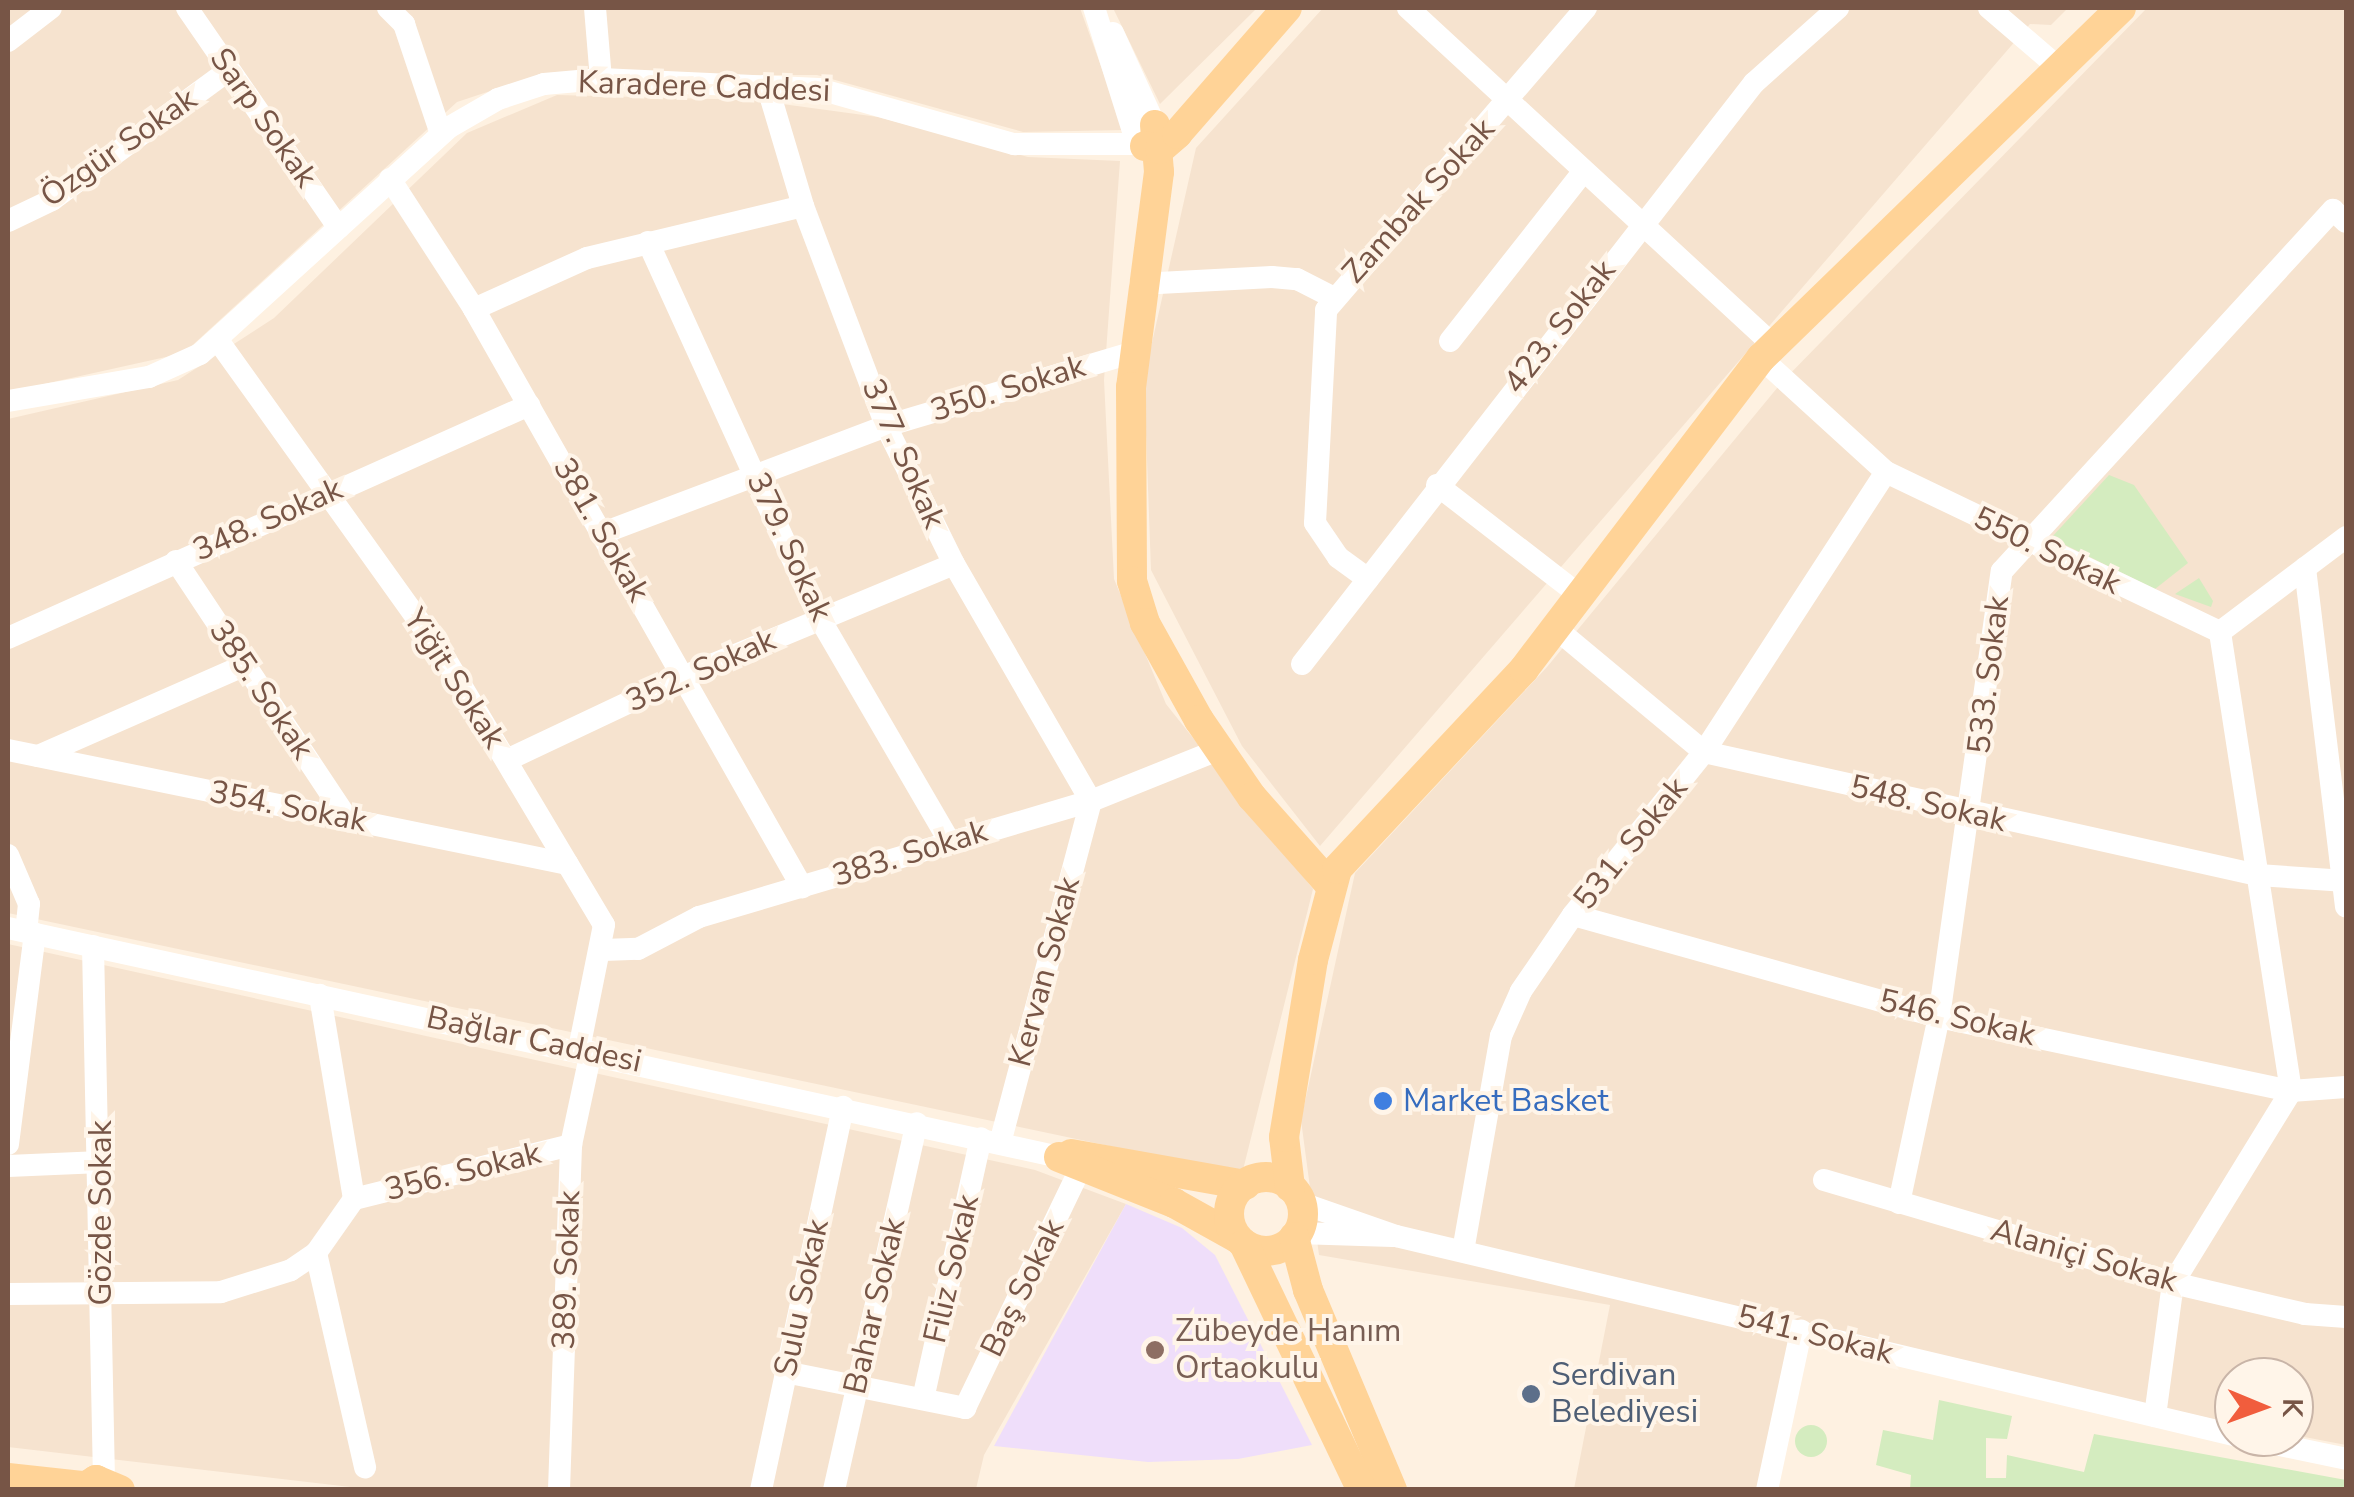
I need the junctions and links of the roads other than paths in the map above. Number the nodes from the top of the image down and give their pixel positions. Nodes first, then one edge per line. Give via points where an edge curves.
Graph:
1 (51, 8) edge
2 (186, 8) edge
3 (595, 8) edge
4 (1095, 8) edge
5 (1276, 8) edge
6 (1287, 8) edge
7 (1408, 8) edge
8 (1586, 8) edge
9 (1838, 8) edge
10 (1989, 8) edge
11 (2121, 8) edge
12 (397, 13) edge
13 (8, 41) edge
14 (2059, 68) junction
15 (229, 70) junction
16 (601, 79) junction
17 (768, 85) junction
18 (1510, 102) junction
19 (442, 134) junction
20 (1150, 140) junction
21 (1584, 171) junction
22 (390, 179) junction
23 (803, 206) junction
24 (2340, 216) edge
25 (8, 221) edge
26 (1640, 223) junction
27 (339, 228) junction
28 (648, 242) junction
29 (1140, 284) junction
30 (1332, 296) junction
31 (474, 309) junction
32 (218, 339) junction
33 (1450, 341) dead end
34 (1134, 352) junction
35 (1767, 352) junction
36 (8, 401) edge
37 (530, 405) junction
38 (886, 426) junction
39 (1886, 472) junction
40 (756, 476) junction
41 (1437, 485) junction
42 (325, 495) junction
43 (603, 533) junction
44 (2346, 537) edge
45 (2026, 542) junction
46 (176, 562) junction
47 (954, 564) junction
48 (2305, 568) junction
49 (1368, 578) junction
50 (1578, 594) junction
51 (820, 619) junction
52 (1554, 627) junction
53 (2220, 632) junction
54 (8, 638) edge
55 (1302, 664) dead end
56 (245, 665) junction
57 (684, 676) junction
58 (8, 750) edge
59 (1218, 750) junction
60 (1704, 752) junction
61 (38, 756) junction
62 (507, 760) junction
63 (1091, 800) junction
64 (1971, 815) junction
65 (347, 818) junction
66 (950, 842) junction
67 (8, 855) edge
68 (568, 864) junction
69 (2258, 875) junction
70 (2345, 882) edge
71 (1330, 885) junction
72 (802, 887) junction
73 (2346, 907) edge
74 (1573, 915) junction
75 (23, 931) edge
76 (93, 946) junction
77 (603, 950) junction
78 (320, 994) junction
79 (1940, 1017) junction
80 (1300, 1028) junction
81 (585, 1050) junction
82 (2346, 1087) edge
83 (2291, 1091) junction
84 (843, 1106) junction
85 (916, 1124) junction
86 (990, 1140) junction
87 (8, 1144) edge
88 (571, 1145) junction
89 (100, 1162) junction
90 (1070, 1163) junction
91 (8, 1166) edge
92 (1824, 1180) dead end
93 (1246, 1184) junction
94 (354, 1199) junction
95 (1899, 1203) junction
96 (1296, 1215) junction
97 (1241, 1241) junction
98 (1463, 1252) junction
99 (316, 1253) junction
100 (2172, 1283) junction
101 (8, 1294) edge
102 (101, 1295) junction
103 (2346, 1317) edge
104 (1801, 1332) junction
105 (786, 1372) junction
106 (858, 1386) junction
107 (923, 1400) junction
108 (2154, 1416) junction
109 (2214, 1430) edge
110 (2314, 1452) edge
111 (2346, 1459) edge
112 (365, 1467) dead end
113 (8, 1478) edge
114 (96, 1486) edge
115 (1361, 1488) edge
116 (558, 1490) edge
117 (762, 1490) edge
118 (834, 1490) edge
119 (1392, 1490) edge
120 (1767, 1490) edge

1 - 13 street
2 - 15 street, Sarp Sokak
3 - 16 street
4 - 20 street
5 - 20 main road
6 - 20 main road
7 - 18 street, 550. Sokak
8 - 18 street, Zambak Sokak
9 - 26 street, 423. Sokak via 1754,82
10 - 14 street
11 - 14 main road
12 - 19 street
14 - 35 main road
15 - 25 street, Özgür Sokak via 52,200
15 - 27 street, Sarp Sokak
16 - 17 street, Karadere Caddesi
16 - 19 street, Karadere Caddesi via 513,94
17 - 20 street, Karadere Caddesi via 846,93 1014,144
17 - 23 street, 377. Sokak
18 - 21 street, 550. Sokak
18 - 30 street, Zambak Sokak
19 - 22 street, Karadere Caddesi
20 - 29 main road
21 - 26 street, 550. Sokak
21 - 33 street
22 - 27 street, Karadere Caddesi
22 - 31 street, 381. Sokak
23 - 28 street
23 - 38 street, 377. Sokak
24 - 45 street, 533. Sokak
26 - 35 street, 550. Sokak
26 - 41 street, 423. Sokak
27 - 32 street, Karadere Caddesi
28 - 31 street via 587,258
28 - 40 street, 379. Sokak
29 - 30 street via 1272,277 1297,279
29 - 34 main road
30 - 49 street, Zambak Sokak via 1315,524 1338,557
31 - 37 street, 381. Sokak
32 - 36 street, Karadere Caddesi via 149,377
32 - 42 street, Yiğit Sokak
34 - 38 street, 350. Sokak
34 - 59 main road via 1128,462 1132,582 1168,670
35 - 39 street, 550. Sokak
35 - 50 main road
37 - 42 street, 348. Sokak
37 - 43 street, 381. Sokak
38 - 40 street, 350. Sokak
38 - 47 street, 377. Sokak
39 - 45 street, 550. Sokak
39 - 60 street, 531. Sokak
40 - 43 street, 350. Sokak
40 - 51 street, 379. Sokak
41 - 49 street, 423. Sokak
41 - 50 street
42 - 46 street, 348. Sokak
42 - 62 street, Yiğit Sokak via 443,655
43 - 57 street, 381. Sokak
44 - 48 street
45 - 53 street, 550. Sokak
45 - 64 street, 533. Sokak via 2002,571
46 - 54 street, 348. Sokak
46 - 56 street, 385. Sokak
47 - 51 street, 352. Sokak
47 - 63 street, 377. Sokak
48 - 53 street
48 - 70 street
49 - 55 street, 423. Sokak
50 - 52 main road
51 - 57 street, 352. Sokak
51 - 66 street, 379. Sokak
52 - 60 street, 548. Sokak
52 - 71 main road via 1504,692 1368,833
53 - 69 street
56 - 61 street
56 - 65 street, 385. Sokak
57 - 62 street, 352. Sokak
57 - 72 street, 381. Sokak
58 - 61 street, 354. Sokak
59 - 63 street, 383. Sokak
59 - 71 main road
60 - 64 street, 548. Sokak
60 - 74 street, 531. Sokak
61 - 65 street, 354. Sokak
62 - 68 street, Yiğit Sokak
63 - 66 street, 383. Sokak
63 - 86 street, Kervan Sokak
64 - 69 street, 548. Sokak
64 - 79 street, 533. Sokak
65 - 68 street, 354. Sokak
66 - 72 street, 383. Sokak
67 - 75 street via 29,904
68 - 77 street, Yiğit Sokak via 604,925
69 - 70 street, 548. Sokak
69 - 83 street
70 - 73 street
71 - 80 main road
72 - 77 street, 383. Sokak via 700,917 624,954
74 - 79 street, 546. Sokak
74 - 98 street, 531. Sokak via 1522,990 1501,1036
75 - 76 street, Bağlar Caddesi
75 - 87 street
76 - 78 street, Bağlar Caddesi
76 - 89 street, Gözde Sokak
77 - 81 street, Yiğit Sokak
78 - 81 street, Bağlar Caddesi
78 - 94 street
79 - 83 street, 546. Sokak
79 - 95 street, 533. Sokak
80 - 93 main road via 1267,1142
80 - 96 main road via 1284,1137
81 - 84 street, Bağlar Caddesi
81 - 88 street, 389. Sokak
82 - 83 street, 546. Sokak
83 - 100 street
84 - 85 street, Bağlar Caddesi
84 - 105 street, Sulu Sokak
85 - 86 street, Bağlar Caddesi
85 - 106 street, Bahar Sokak
86 - 90 street, Bağlar Caddesi
86 - 107 street, Filiz Sokak
88 - 94 street, 356. Sokak
88 - 116 street, 389. Sokak
89 - 91 street
89 - 102 street, Gözde Sokak
90 - 93 main road via 1079,1152
90 - 97 main road via 1156,1196
90 - 107 street, Baş Sokak via 965,1408
92 - 95 street, Alaniçi Sokak
93 - 96 main road via 1270,1178
93 - 97 main road via 1229,1213
94 - 99 street
95 - 100 street, Alaniçi Sokak
96 - 97 main road via 1272,1251
96 - 98 street, 541. Sokak
96 - 119 main road via 1308,1290
97 - 115 main road
98 - 104 street, 541. Sokak
99 - 102 street via 291,1270 221,1292
99 - 112 street
100 - 103 street, Alaniçi Sokak
100 - 108 street
101 - 102 street
102 - 114 street, Gözde Sokak
104 - 108 street, 541. Sokak
104 - 120 street
105 - 106 street
105 - 117 street, Sulu Sokak
106 - 107 street
106 - 118 street, Bahar Sokak
108 - 109 street, 541. Sokak
110 - 111 street
113 - 114 main road

